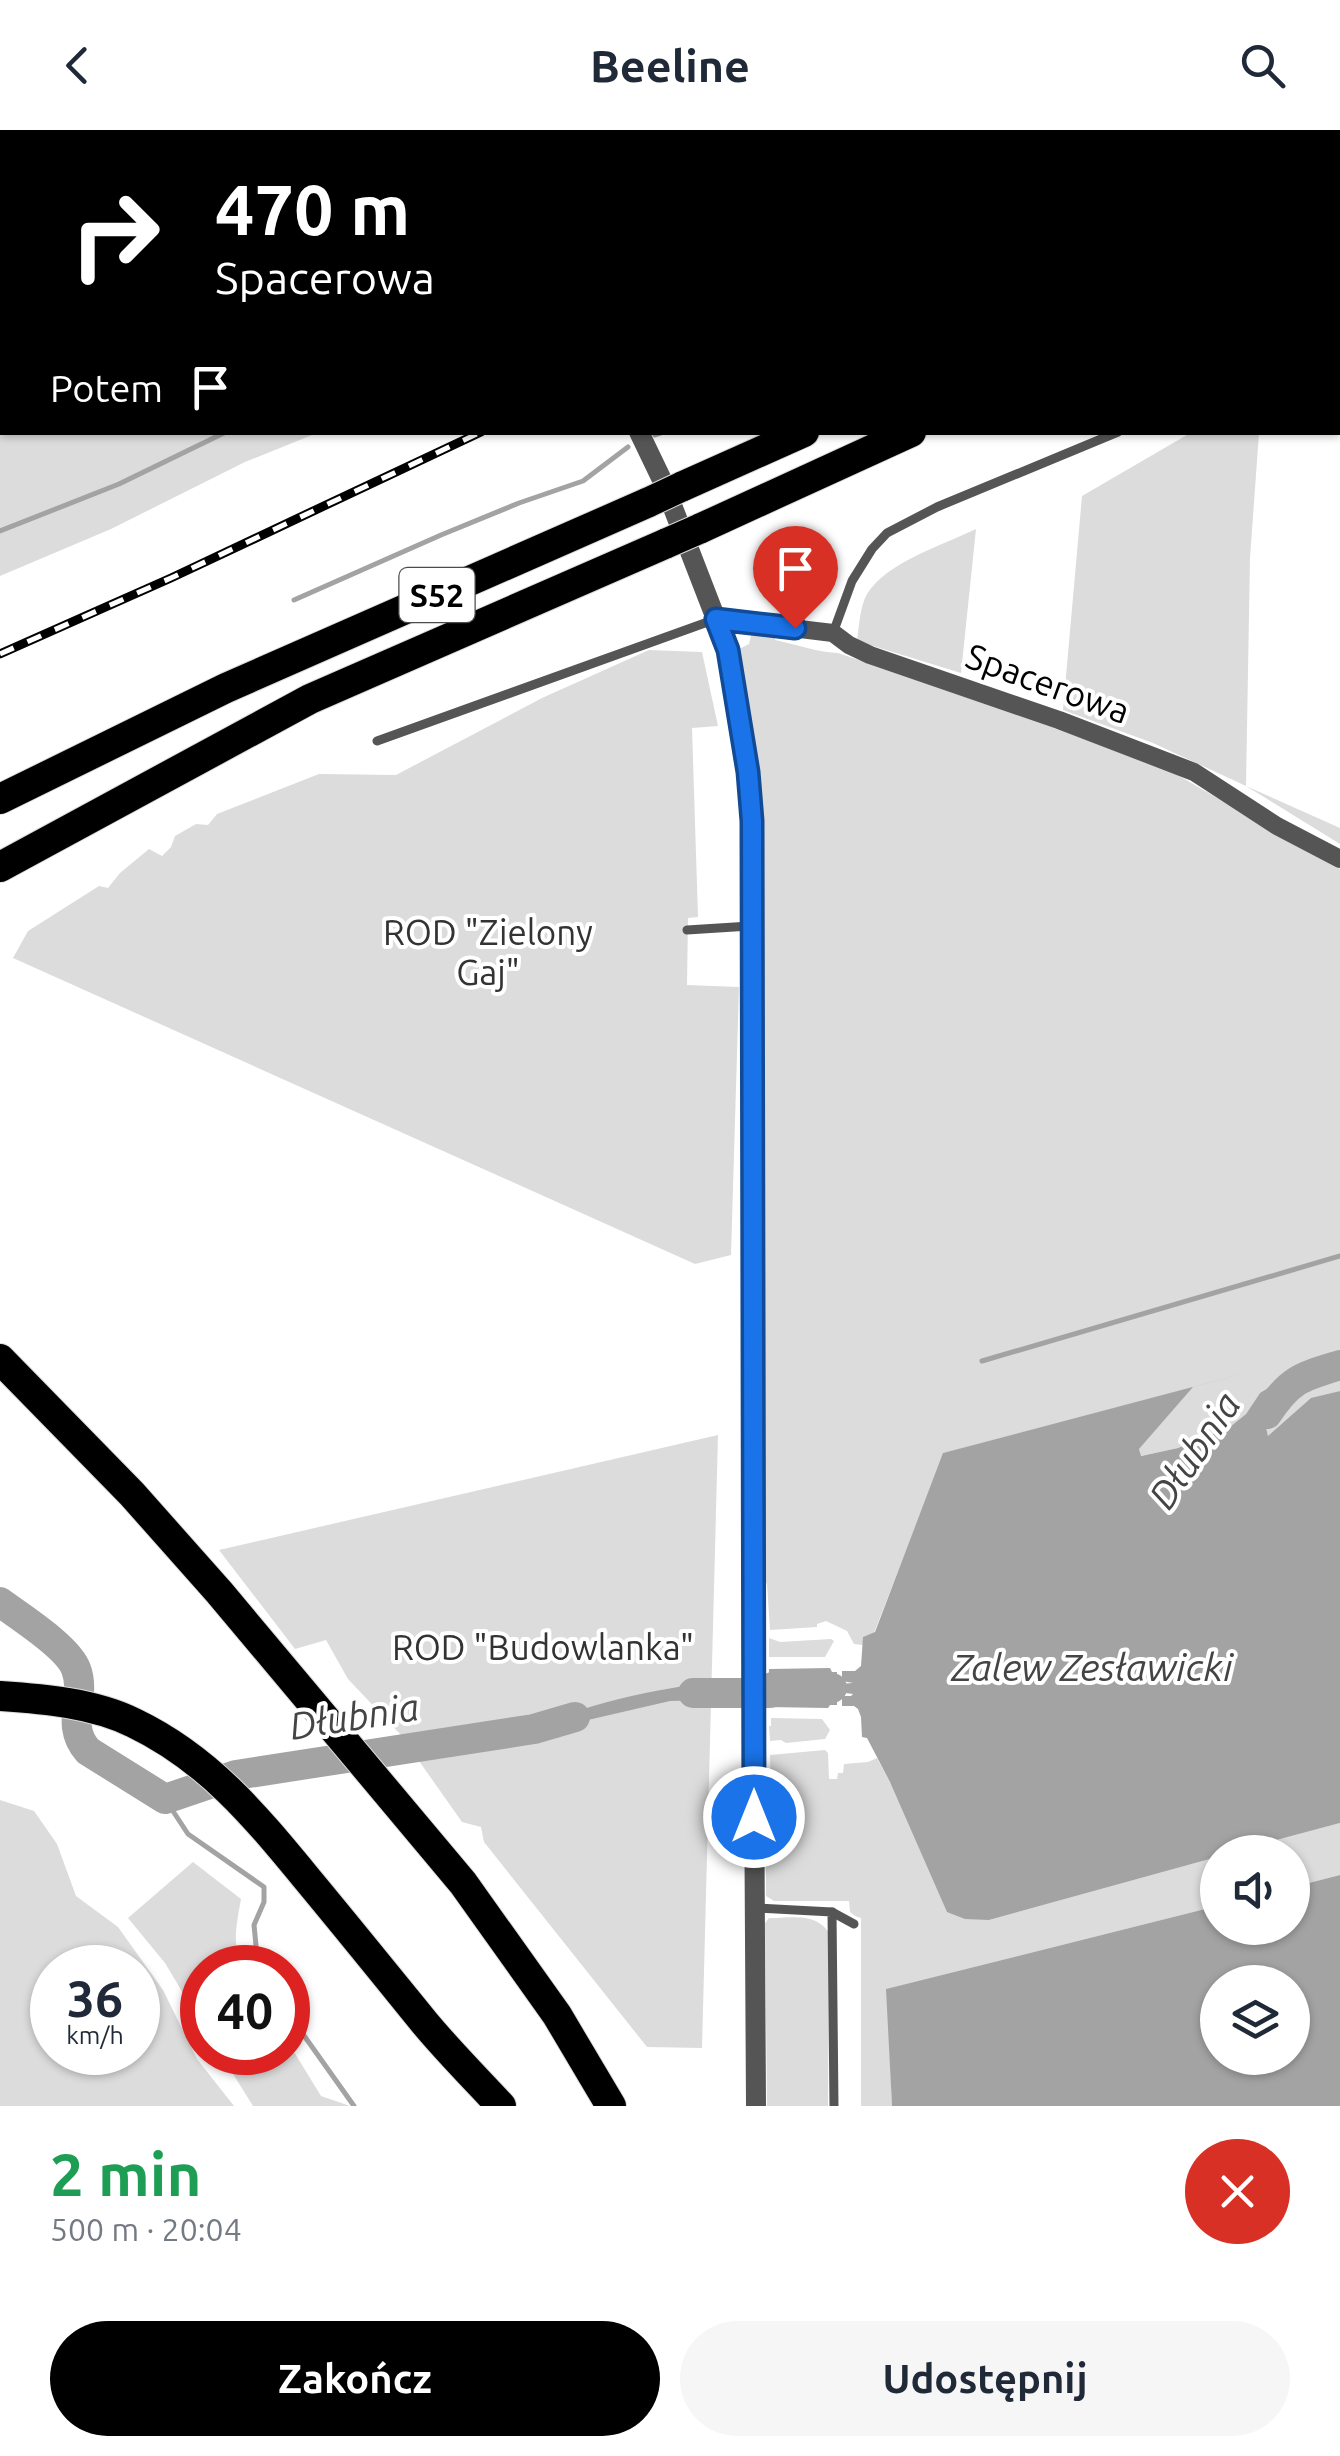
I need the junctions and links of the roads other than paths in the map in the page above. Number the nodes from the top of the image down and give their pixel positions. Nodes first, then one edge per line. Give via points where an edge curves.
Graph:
1 (640, 435) edge
2 (797, 435) edge
3 (904, 435) edge
4 (1111, 435) edge
5 (716, 619) junction
6 (833, 633) junction
7 (377, 741) dead end
8 (0, 799) edge
9 (1340, 859) edge
10 (1, 867) edge
11 (753, 926) junction
12 (688, 930) dead end
13 (0, 1359) edge
14 (0, 1696) edge
15 (754, 1908) junction
16 (832, 1912) junction
17 (854, 1924) dead end
18 (501, 2106) edge
19 (611, 2106) edge
20 (756, 2106) edge
21 (834, 2106) edge

1 - 5 street
2 - 8 highway, S52, bridge via 226,688
3 - 10 highway, S52, bridge via 310,699
4 - 6 lane via 887,533 852,581
5 - 6 street, Spacerowa
5 - 7 lane
5 - 11 street via 728,650 748,772
6 - 9 street, Spacerowa via 870,655 1194,772
11 - 12 lane
11 - 15 street
13 - 19 highway via 132,1494 462,1883 557,2015
14 - 18 highway via 84,1706 130,1720 170,1742 234,1794
15 - 16 lane
15 - 20 street
16 - 17 lane
16 - 21 lane

